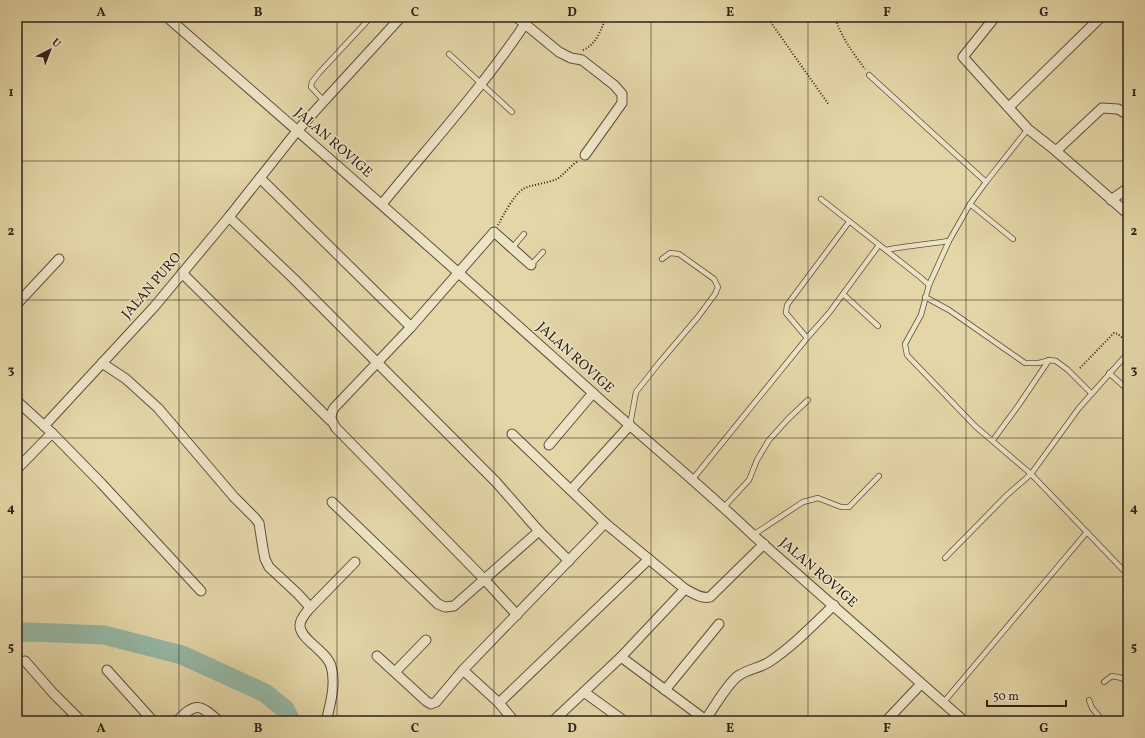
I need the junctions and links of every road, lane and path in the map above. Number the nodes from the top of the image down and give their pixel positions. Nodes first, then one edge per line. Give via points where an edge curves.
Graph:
1 (167, 17) edge
2 (371, 17) edge
3 (401, 17) edge
4 (516, 17) edge
5 (606, 17) edge
6 (767, 17) edge
7 (835, 17) edge
8 (996, 17) edge
9 (1101, 17) edge
10 (525, 24) junction
11 (449, 54) dead end
12 (571, 58) junction
13 (869, 75) joint
14 (482, 83) junction
15 (324, 101) junction
16 (829, 105) dead end
17 (1009, 108) junction
18 (512, 112) dead end
19 (1128, 115) edge
20 (1028, 129) junction
21 (297, 131) junction
22 (1056, 151) junction
23 (585, 154) joint
24 (260, 178) junction
25 (986, 182) junction
26 (1128, 188) edge
27 (821, 199) dead end
28 (1111, 200) junction
29 (382, 204) junction
30 (970, 204) junction
31 (1128, 214) edge
32 (229, 217) junction
33 (849, 222) junction
34 (494, 232) junction
35 (524, 234) dead end
36 (1013, 239) dead end
37 (949, 241) junction
38 (879, 245) junction
39 (512, 248) junction
40 (886, 250) junction
41 (543, 252) dead end
42 (59, 259) dead end
43 (662, 259) dead end
44 (532, 265) joint
45 (459, 272) junction
46 (182, 273) junction
47 (929, 285) junction
48 (843, 294) junction
49 (925, 297) junction
50 (17, 304) edge
51 (878, 326) dead end
52 (411, 327) junction
53 (807, 338) junction
54 (1128, 343) edge
55 (1128, 353) edge
56 (1050, 360) junction
57 (102, 363) junction
58 (377, 363) junction
59 (1080, 368) dead end
60 (1109, 373) junction
61 (1128, 390) edge
62 (593, 393) junction
63 (1091, 393) junction
64 (808, 400) dead end
65 (17, 401) edge
66 (330, 420) junction
67 (630, 425) junction
68 (44, 426) junction
69 (52, 433) junction
70 (512, 434) dead end
71 (993, 440) junction
72 (549, 445) dead end
73 (17, 469) edge
74 (1031, 474) junction
75 (879, 476) dead end
76 (692, 480) junction
77 (571, 490) junction
78 (332, 502) dead end
79 (724, 507) junction
80 (605, 522) junction
81 (538, 531) junction
82 (1087, 532) junction
83 (753, 535) junction
84 (764, 544) junction
85 (945, 558) dead end
86 (649, 559) junction
87 (569, 560) junction
88 (355, 562) dead end
89 (1127, 574) edge
90 (484, 579) junction
91 (685, 589) junction
92 (201, 591) dead end
93 (834, 605) junction
94 (309, 609) junction
95 (517, 615) junction
96 (719, 624) dead end
97 (426, 640) dead end
98 (377, 656) dead end
99 (621, 657) junction
100 (25, 662) dead end
101 (107, 670) dead end
102 (463, 670) junction
103 (395, 672) junction
104 (1104, 682) dead end
105 (1128, 683) edge
106 (921, 684) junction
107 (665, 690) junction
108 (584, 692) junction
109 (1089, 700) dead end
110 (499, 702) junction
111 (943, 703) junction
112 (706, 720) edge
113 (80, 721) edge
114 (153, 721) edge
115 (177, 721) edge
116 (219, 721) edge
117 (327, 721) edge
118 (514, 721) edge
119 (553, 721) edge
120 (624, 721) edge
121 (886, 721) edge
122 (964, 721) edge
123 (1103, 721) edge

1 - 21 street, JALAN ROVIGE
2 - 15 lane via 312,82 310,87
3 - 15 street, JALAN PURO
4 - 10 street
5 - 12 path via 590,48 576,53
6 - 16 path
7 - 13 path via 850,49
8 - 17 street via 963,58
9 - 17 street
10 - 12 street via 559,52
10 - 14 street
11 - 14 lane
12 - 23 street via 582,60 601,74 623,98
13 - 25 lane
14 - 18 lane
14 - 29 street
15 - 21 street, JALAN PURO
17 - 20 street
19 - 22 street via 1118,109 1102,108
20 - 22 street
20 - 25 lane
21 - 24 street, JALAN PURO
21 - 29 street, JALAN ROVIGE
22 - 28 street
23 - 34 path via 562,176 524,188
24 - 32 street, JALAN PURO
24 - 52 street
25 - 30 lane
26 - 28 street
27 - 33 lane
28 - 31 street
29 - 45 street, JALAN ROVIGE
30 - 36 lane
30 - 37 lane
32 - 46 street, JALAN PURO
32 - 58 street
33 - 38 lane
33 - 53 lane via 787,305 786,313
34 - 39 street
34 - 45 street
35 - 39 lane
37 - 40 lane
37 - 47 lane
38 - 40 lane
38 - 48 lane
39 - 44 street
40 - 47 lane
41 - 44 lane
42 - 50 street
43 - 67 lane via 670,253 679,254 714,280 718,287 698,317 636,392
45 - 52 street
45 - 62 street, JALAN ROVIGE
46 - 57 street, JALAN PURO
46 - 66 street
47 - 49 lane
48 - 51 lane
48 - 53 lane
49 - 56 lane via 950,310 1025,363
49 - 71 lane via 921,315 906,344 907,356 975,426
52 - 58 street
53 - 76 lane
54 - 59 path via 1114,333
55 - 60 lane
56 - 63 lane via 1056,361 1068,370
56 - 71 lane
57 - 68 street, JALAN PURO
57 - 94 street via 126,379 158,408 255,518 259,523 265,559 269,567 298,594
58 - 66 street via 334,408
58 - 81 street via 496,482
60 - 61 lane
60 - 63 lane
62 - 67 street, JALAN ROVIGE
62 - 72 street
63 - 74 lane
64 - 79 lane via 769,440 749,480
65 - 68 street
66 - 90 street
67 - 76 street, JALAN ROVIGE
67 - 77 street
68 - 69 street
69 - 73 street
69 - 92 street
70 - 77 street
71 - 74 lane
74 - 82 lane
74 - 85 lane
75 - 83 lane via 849,507 841,507 818,498 803,502
76 - 79 street, JALAN ROVIGE
77 - 80 street
78 - 90 street via 438,604 445,607 454,606
79 - 83 street, JALAN ROVIGE
80 - 86 street
80 - 87 street
81 - 87 street
81 - 90 street
82 - 89 lane
82 - 111 lane
83 - 84 street, JALAN ROVIGE
84 - 91 street via 710,597 705,598
84 - 93 street, JALAN ROVIGE
86 - 91 street
86 - 110 street
87 - 95 street
88 - 94 street
90 - 95 street
91 - 99 street
93 - 106 street, JALAN ROVIGE
93 - 112 street via 798,640 767,664 737,676
94 - 117 street via 300,625 302,632 327,656 334,677
95 - 102 street
96 - 107 street
97 - 103 street
98 - 103 street
99 - 107 street
99 - 108 street
100 - 113 street
101 - 114 street
102 - 103 street via 441,697 431,704
102 - 110 street
104 - 105 lane via 1112,676 1122,678
106 - 111 street, JALAN ROVIGE
106 - 121 street
107 - 112 street
108 - 119 street
108 - 120 street
109 - 123 lane
110 - 118 street
111 - 122 street, JALAN ROVIGE
115 - 116 street via 194,708 206,710

